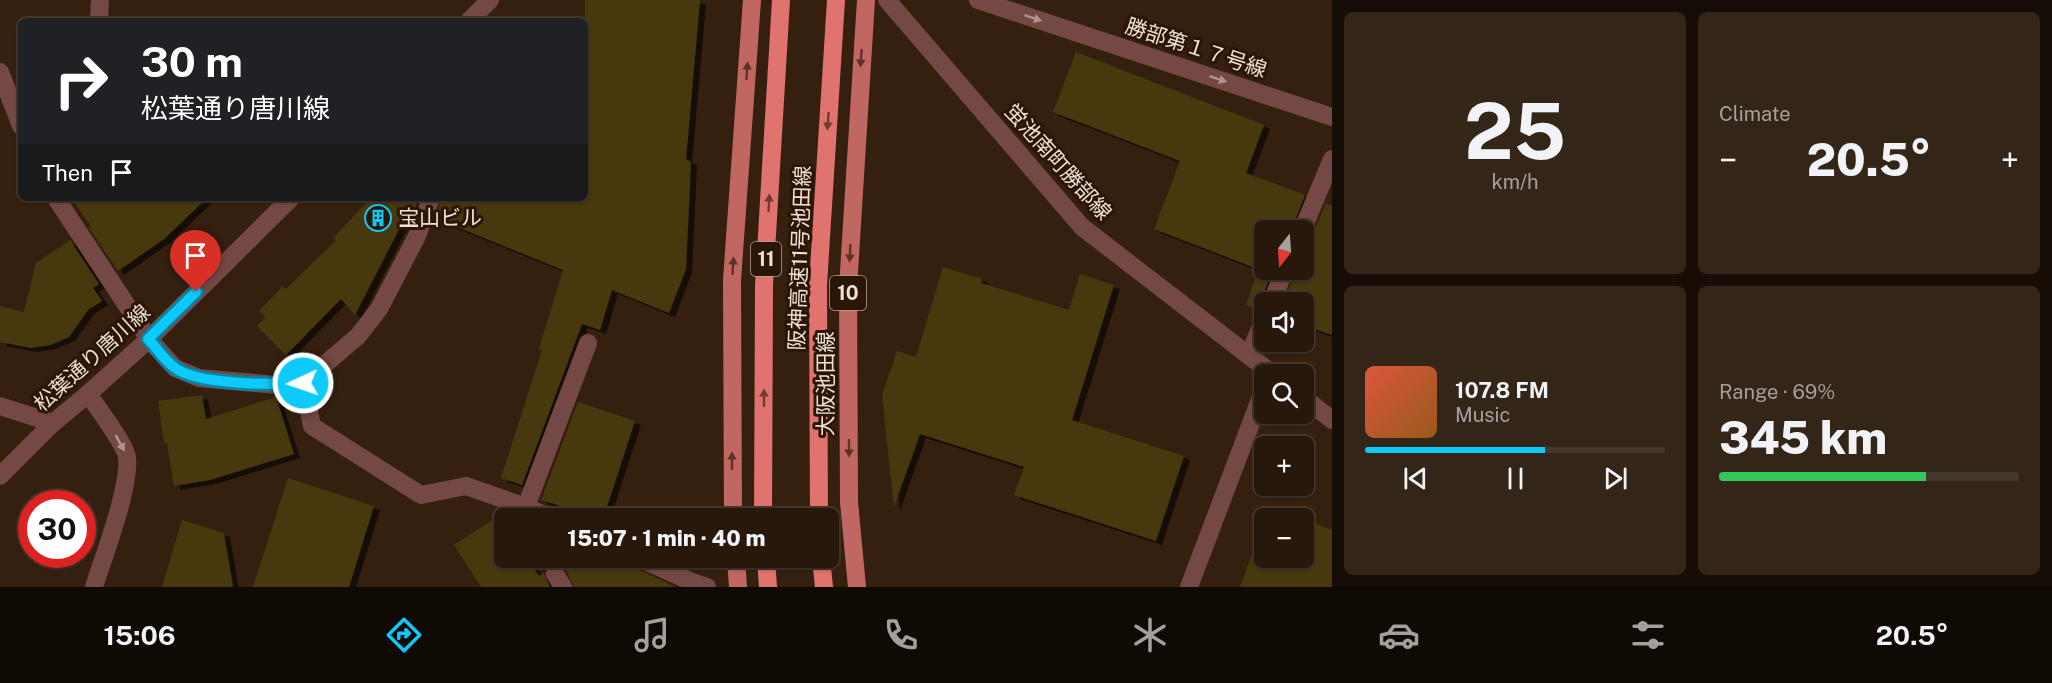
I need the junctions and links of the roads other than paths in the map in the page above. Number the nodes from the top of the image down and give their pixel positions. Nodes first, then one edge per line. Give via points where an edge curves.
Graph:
1 (100, 0) edge
2 (490, 0) edge
3 (752, 0) edge
4 (781, 0) edge
5 (836, 0) edge
6 (866, 0) edge
7 (887, 0) edge
8 (978, 0) edge
9 (99, 18) edge
10 (472, 18) edge
11 (9, 79) edge
12 (18, 114) edge
13 (1332, 117) edge
14 (1332, 159) edge
15 (58, 201) edge
16 (288, 201) edge
17 (430, 201) edge
18 (1307, 220) edge
19 (148, 339) junction
20 (588, 343) dead end
21 (1254, 344) edge
22 (1249, 356) junction
23 (1257, 364) edge
24 (303, 383) junction
25 (88, 394) junction
26 (0, 406) edge
27 (1314, 406) edge
28 (1254, 419) edge
29 (1332, 420) edge
30 (54, 423) junction
31 (0, 476) edge
32 (525, 507) joint
33 (733, 508) edge
34 (763, 508) edge
35 (819, 508) edge
36 (661, 568) edge
37 (737, 568) edge
38 (767, 568) edge
39 (822, 568) edge
40 (94, 587) edge
41 (707, 587) edge
42 (738, 587) edge
43 (768, 587) edge
44 (824, 587) edge
45 (856, 587) edge
46 (1189, 587) edge

1 - 9 street
2 - 10 street
33 -> 3 main road via 732,280
34 -> 4 highway, 阪神高速11号池田線 / 11 via 764,285
5 -> 35 highway, 阪神高速11号池田線 via 818,285
6 -> 45 main road, 大阪池田線 / 10 via 848,288 849,502
7 - 22 street, 蛍池南町勝部線 via 1082,227
8 -> 13 street, 勝部第１７号線
11 - 12 street
14 - 18 street
15 - 19 street
16 - 19 street, 松葉通り唐川線
17 - 24 street via 417,236 379,309 358,336
19 - 24 street via 175,368 199,378 277,385
19 - 25 street, 松葉通り唐川線
20 - 32 street
21 - 22 street
22 - 23 street, 蛍池南町勝部線
24 - 32 street via 312,426 421,495 466,486
25 - 30 street, 松葉通り唐川線
25 -> 40 street via 127,456 124,491
26 - 30 street
27 - 29 street
28 - 46 street
30 - 31 street, 松葉通り唐川線
36 - 41 street
37 - 42 main road
38 - 43 highway
39 - 44 highway

